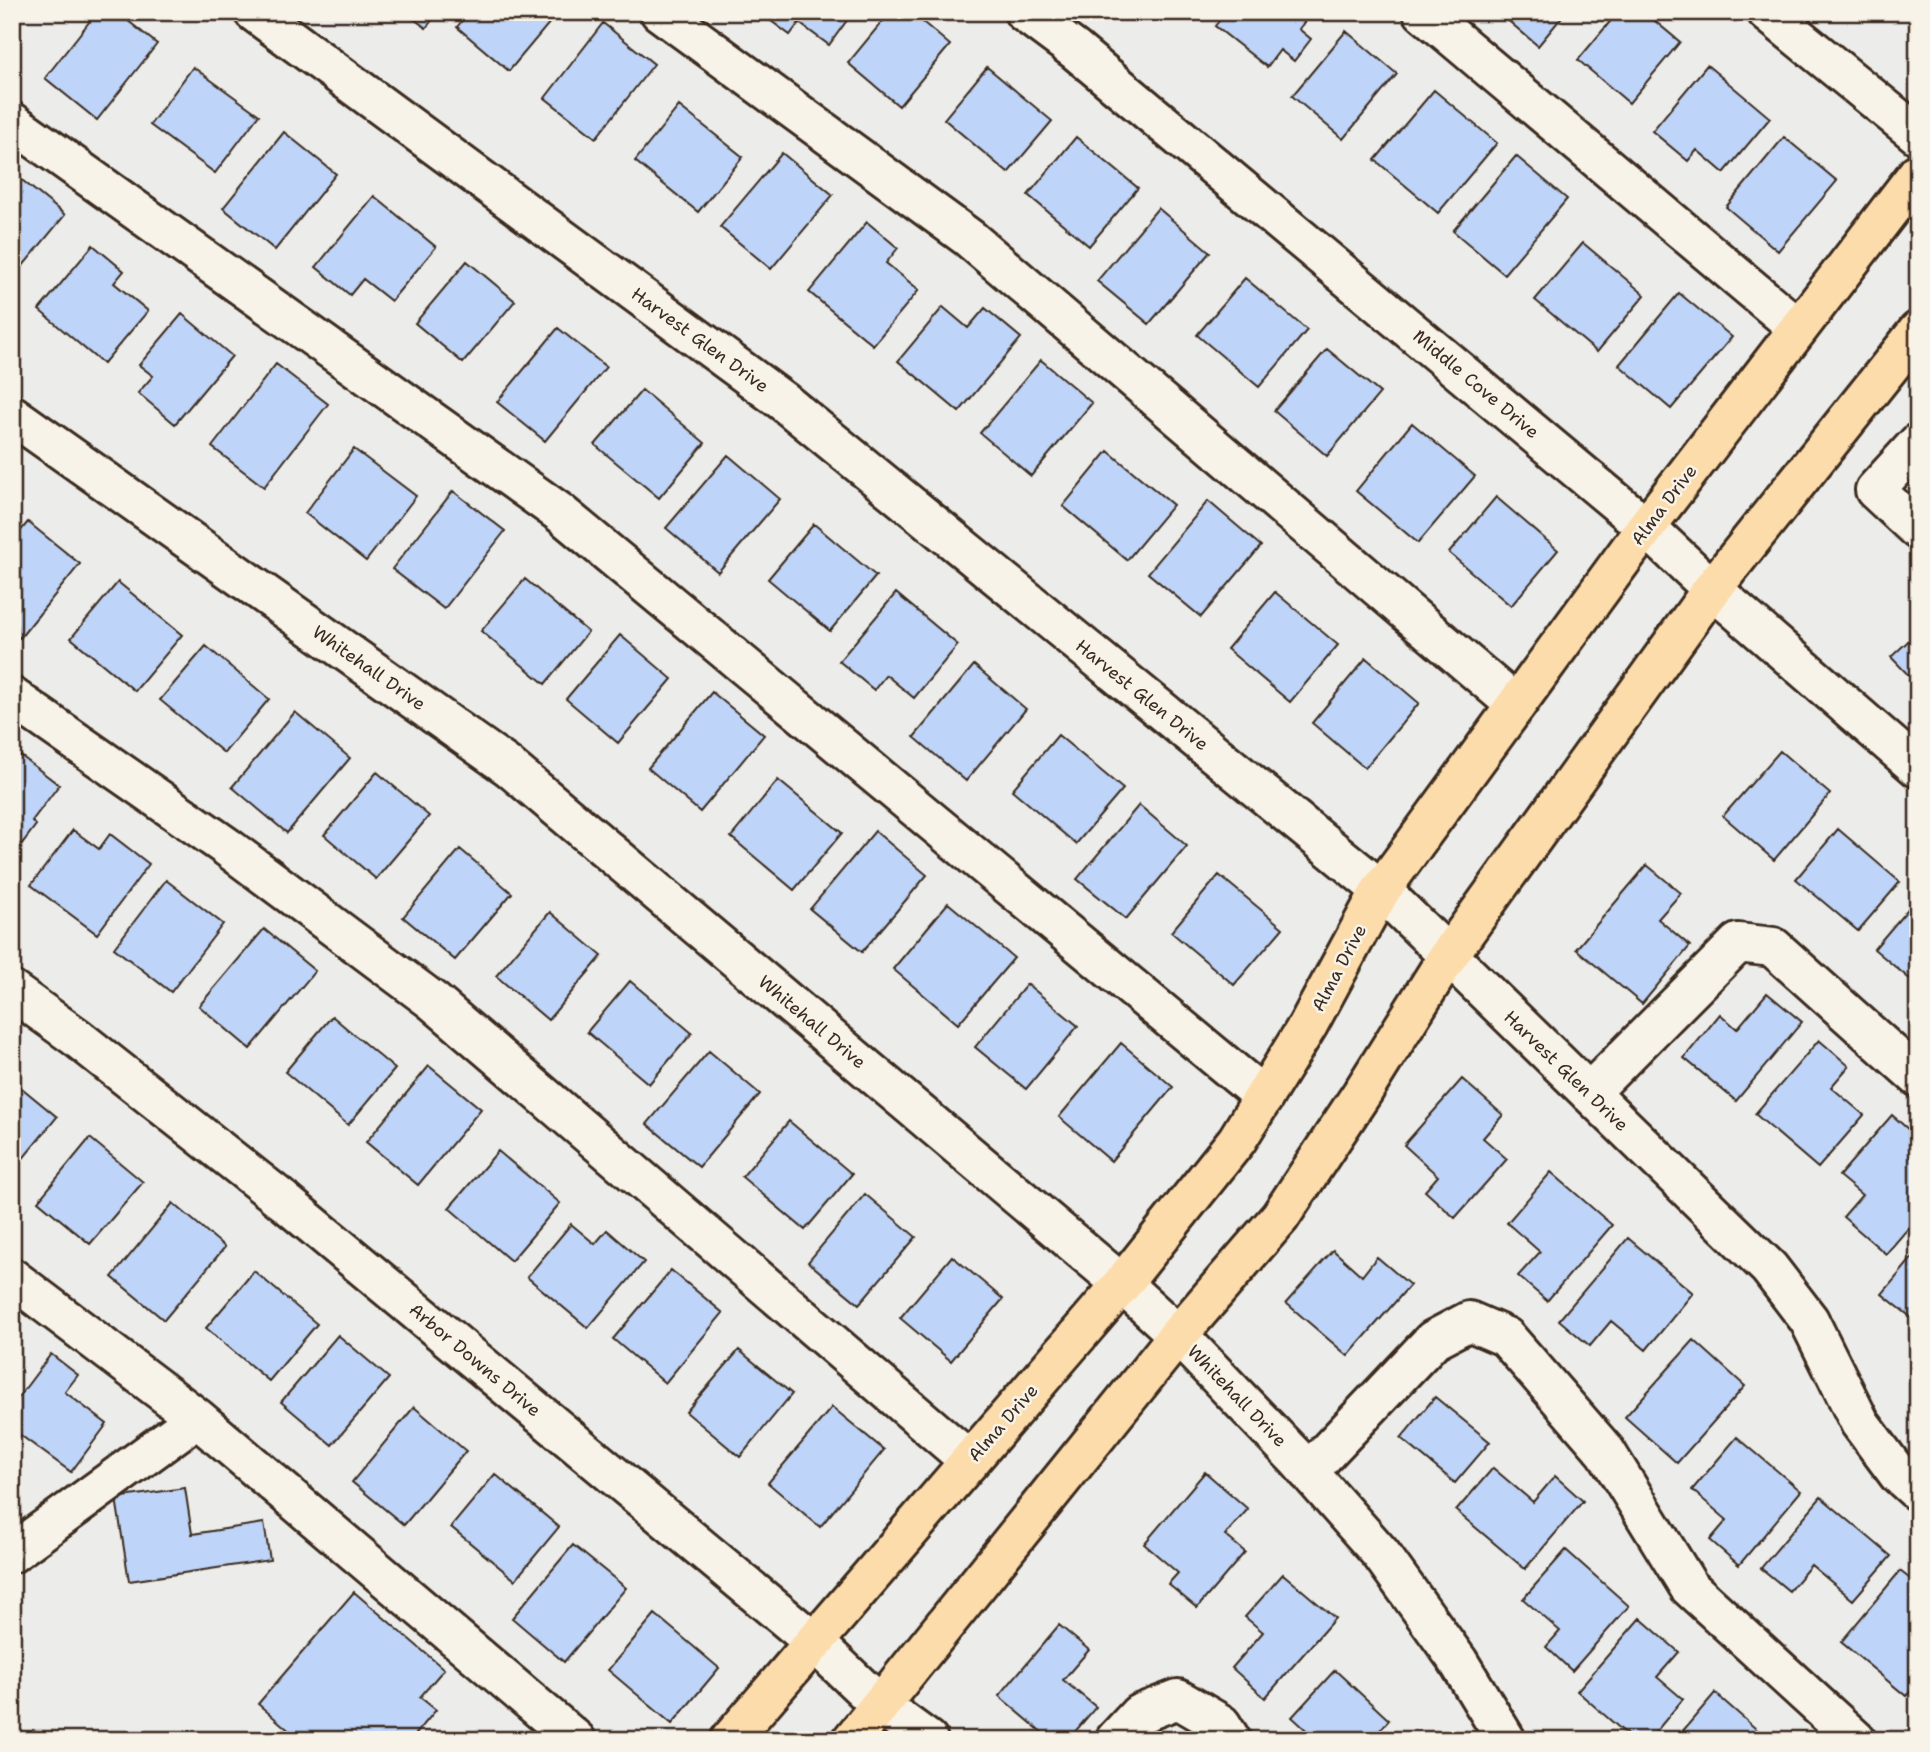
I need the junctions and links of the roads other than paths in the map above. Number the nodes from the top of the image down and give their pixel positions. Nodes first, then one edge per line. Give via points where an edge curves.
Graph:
1 (254, 12) edge
2 (660, 12) edge
3 (1024, 12) edge
4 (1423, 12) edge
5 (1767, 12) edge
6 (12, 121) edge
7 (1918, 135) edge
8 (1918, 173) edge
9 (1798, 328) junction
10 (1918, 331) edge
11 (12, 415) edge
12 (1918, 443) edge
13 (1646, 527) junction
14 (1918, 530) edge
15 (1712, 589) junction
16 (12, 697) edge
17 (1516, 705) junction
18 (1918, 768) edge
19 (1381, 890) junction
20 (1448, 956) junction
21 (12, 991) edge
22 (1918, 1077) edge
23 (1589, 1093) junction
24 (1264, 1097) junction
25 (12, 1278) edge
26 (1122, 1283) junction
27 (1178, 1335) junction
28 (197, 1418) junction
29 (970, 1461) junction
30 (1308, 1472) junction
31 (1918, 1492) edge
32 (12, 1553) edge
33 (814, 1642) junction
34 (880, 1704) junction
35 (576, 1740) edge
36 (730, 1740) edge
37 (852, 1740) edge
38 (928, 1740) edge
39 (1115, 1740) edge
40 (1231, 1740) edge
41 (1506, 1740) edge
42 (1856, 1740) edge

1 - 19 street, Harvest Glen Drive via 784,402
2 - 17 street via 969,238
3 - 13 street, Middle Cove Drive via 1086,58
4 - 9 street
5 - 7 street
6 - 24 street via 559,512
8 - 9 main road, Alma Drive
9 - 13 main road, Alma Drive
10 - 15 main road
11 - 26 street, Whitehall Drive via 509,767
12 - 14 street via 1875,490
13 - 15 street, Middle Cove Drive
13 - 17 main road, Alma Drive
15 - 18 street, Middle Cove Drive
15 - 20 main road
16 - 29 street via 227,847 433,1001
17 - 19 main road, Alma Drive
19 - 20 street, Harvest Glen Drive
19 - 24 main road, Alma Drive
20 - 23 street, Harvest Glen Drive
20 - 27 main road via 1280,1217
21 - 33 street, Arbor Downs Drive via 285,1202
22 - 23 street via 1773,947 1738,943
23 - 31 street, Harvest Glen Drive via 1769,1268 1809,1320 1860,1423 1898,1474
24 - 26 main road, Alma Drive via 1237,1140
25 - 28 street
26 - 27 street, Whitehall Drive
26 - 29 main road, Alma Drive
27 - 30 street, Whitehall Drive
27 - 34 main road
28 - 32 street
28 - 35 street
29 - 33 main road, Alma Drive
30 - 41 street, Whitehall Drive via 1381,1554 1458,1661
30 - 42 street via 1433,1340 1469,1321 1506,1337 1606,1452 1689,1587
33 - 34 street, Arbor Downs Drive
33 - 36 main road, Alma Drive
34 - 37 main road
34 - 38 street, Arbor Downs Drive
39 - 40 street via 1139,1714 1178,1699 1221,1724

